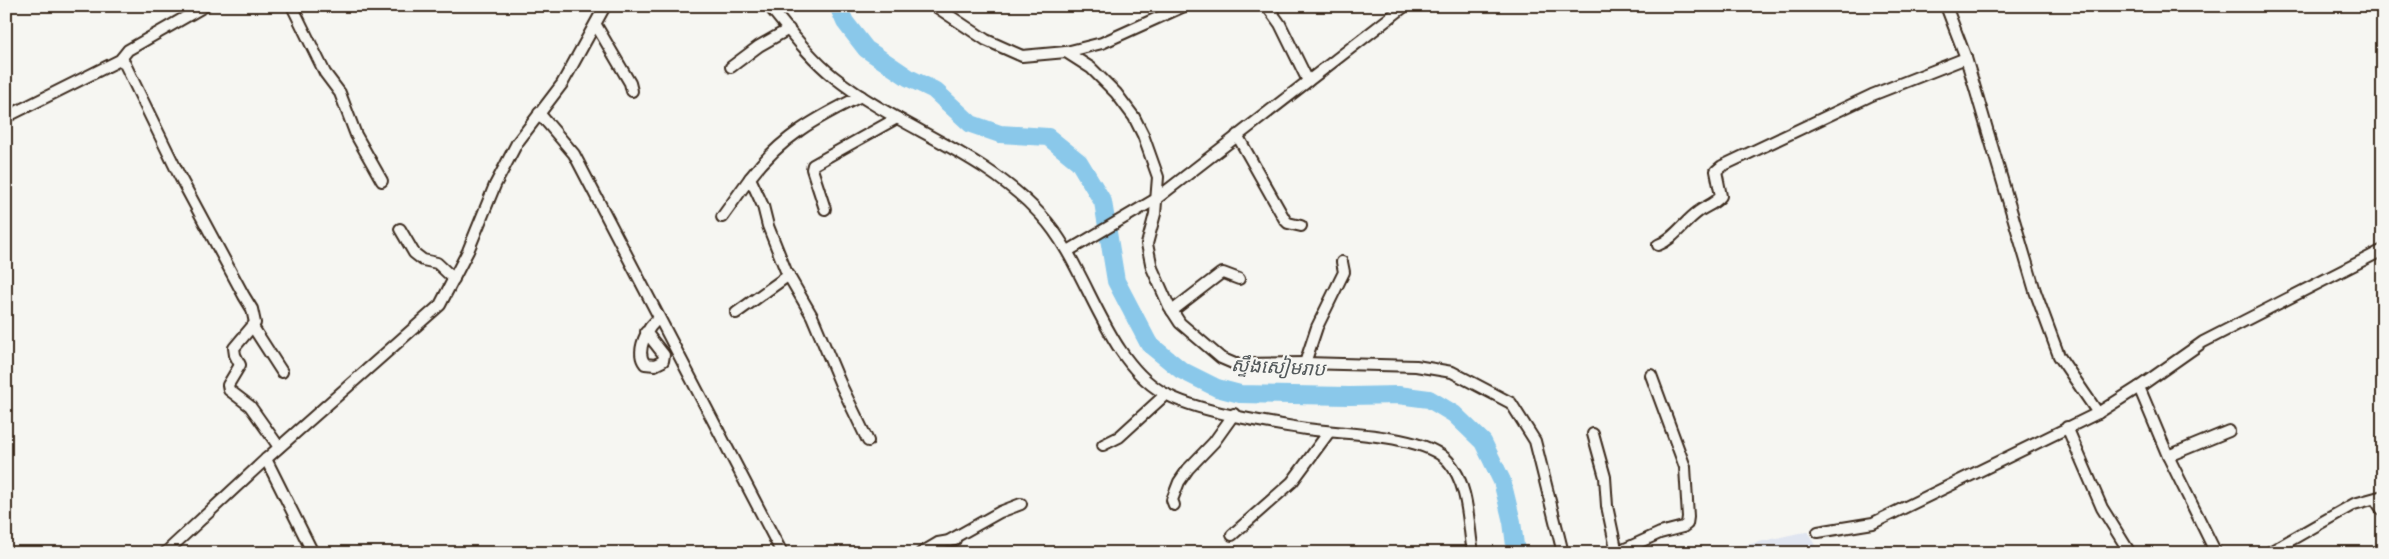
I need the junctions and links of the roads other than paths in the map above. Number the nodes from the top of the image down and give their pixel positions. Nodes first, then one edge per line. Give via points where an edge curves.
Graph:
1 (205, 6) edge
2 (292, 6) edge
3 (605, 6) edge
4 (769, 6) edge
5 (935, 6) edge
6 (1184, 6) edge
7 (1267, 6) edge
8 (1405, 6) edge
9 (1946, 6) edge
10 (596, 24) junction
11 (789, 29) junction
12 (1066, 52) junction
13 (122, 58) junction
14 (1966, 58) junction
15 (731, 67) dead end
16 (1308, 81) junction
17 (632, 91) dead end
18 (861, 96) junction
19 (539, 113) junction
20 (6, 117) edge
21 (897, 118) junction
22 (1237, 135) junction
23 (750, 178) junction
24 (382, 182) dead end
25 (1152, 202) junction
26 (825, 209) dead end
27 (722, 217) dead end
28 (1300, 226) dead end
29 (400, 229) dead end
30 (1658, 245) dead end
31 (2383, 250) edge
32 (1068, 251) junction
33 (1342, 262) dead end
34 (788, 275) junction
35 (454, 280) junction
36 (1239, 280) dead end
37 (1172, 311) junction
38 (736, 314) dead end
39 (659, 319) junction
40 (253, 326) junction
41 (646, 332) dead end
42 (1305, 363) junction
43 (282, 372) dead end
44 (1651, 375) dead end
45 (2139, 387) junction
46 (1166, 394) junction
47 (2093, 412) junction
48 (1234, 414) junction
49 (2066, 427) junction
50 (2229, 431) dead end
51 (1329, 432) junction
52 (1593, 434) dead end
53 (868, 441) dead end
54 (1103, 445) dead end
55 (280, 447) junction
56 (2168, 456) junction
57 (266, 458) junction
58 (2379, 497) edge
59 (1020, 504) dead end
60 (1174, 505) dead end
61 (2383, 511) edge
62 (1818, 532) dead end
63 (1232, 535) dead end
64 (165, 553) edge
65 (312, 553) edge
66 (782, 553) edge
67 (921, 553) edge
68 (1473, 553) edge
69 (1563, 553) edge
70 (1617, 553) edge
71 (2130, 553) edge
72 (2216, 553) edge
73 (2268, 553) edge

1 - 13 street via 128,50
2 - 24 street via 325,73 340,93 356,135
3 - 10 street
4 - 11 street
5 - 12 street via 986,40 1022,56
6 - 12 street via 1110,40
7 - 16 street via 1280,24
8 - 16 street
9 - 14 street
10 - 17 street
10 - 19 street via 562,84
11 - 15 street via 758,46
11 - 18 street via 833,76
12 - 25 street via 1091,68 1116,93 1134,118 1158,177
13 - 20 street
13 - 40 street via 180,177 252,309
14 - 30 street via 1872,95 1722,166 1716,171 1721,196 1718,200
14 - 47 street via 2035,291 2059,356
16 - 22 street
18 - 21 street
18 - 23 street via 786,138
19 - 35 street via 517,143 495,185
19 - 39 street via 574,154
21 - 26 street via 813,165
21 - 32 street via 981,164 1023,195 1053,228
22 - 25 street
22 - 28 street via 1285,220
23 - 27 street
23 - 34 street via 764,206 768,226
25 - 32 street
25 - 37 street via 1155,214 1147,244 1152,268
29 - 35 street via 414,253 423,260 437,263
31 - 45 street via 2203,342
32 - 46 street via 1120,351 1147,380
33 - 42 street via 1344,272 1316,327
34 - 38 street
34 - 53 street via 812,316
35 - 55 street via 432,315
36 - 37 street via 1220,274
37 - 42 street via 1180,323 1210,350 1235,364
39 - 41 street via 651,323
39 - 66 street
40 - 43 street
40 - 55 street via 234,348 240,365 228,385 229,390 250,406
42 - 69 street via 1416,366 1452,372 1511,403 1535,441
44 - 70 street via 1685,467 1688,517 1683,527 1660,533
45 - 47 street
45 - 56 street
46 - 48 street
46 - 54 street via 1119,437
47 - 49 street
48 - 51 street
48 - 60 street via 1178,482 1172,500
49 - 62 street via 1874,523
49 - 71 street via 2109,522
50 - 56 street
51 - 63 street via 1292,482
51 - 68 street via 1419,443 1448,460 1462,486
52 - 70 street via 1605,477 1607,506
55 - 57 street
56 - 72 street
57 - 64 street
57 - 65 street
58 - 61 street
58 - 73 street via 2354,504
59 - 67 street via 1000,512 955,540 938,543

